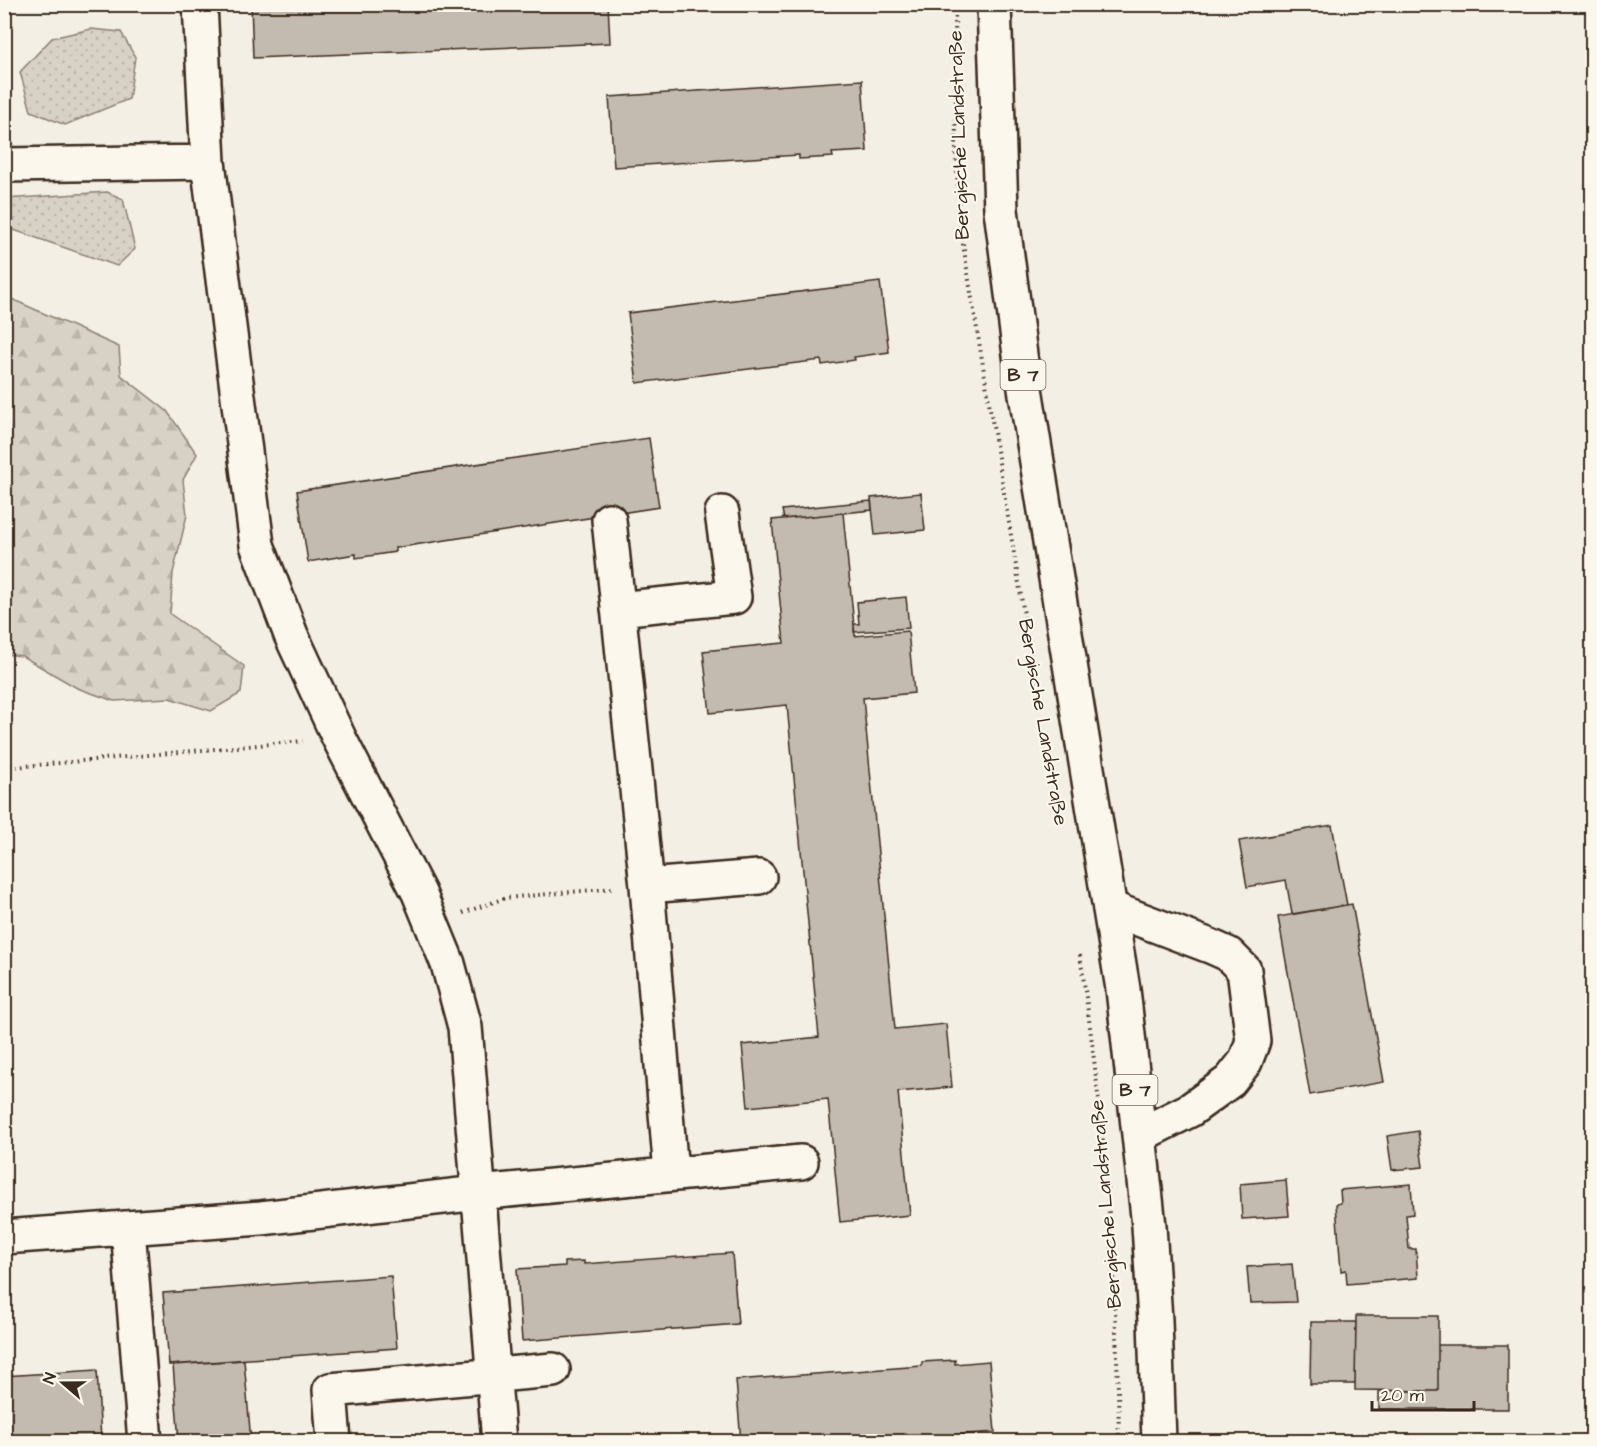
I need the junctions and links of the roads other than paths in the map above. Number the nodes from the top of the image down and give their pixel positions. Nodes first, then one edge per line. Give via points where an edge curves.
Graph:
1 (201, 4) edge
2 (994, 4) edge
3 (207, 162) junction
4 (4, 165) edge
5 (722, 513) dead end
6 (609, 520) dead end
7 (618, 609) junction
8 (759, 877) dead end
9 (647, 886) junction
10 (1110, 908) junction
11 (1140, 1135) junction
12 (801, 1162) dead end
13 (670, 1173) junction
14 (478, 1193) junction
15 (128, 1228) junction
16 (4, 1236) edge
17 (553, 1370) dead end
18 (492, 1376) junction
19 (145, 1442) edge
20 (334, 1442) edge
21 (499, 1442) edge
22 (1159, 1442) edge

1 - 3 main road
2 - 10 main road, Bergische Landstraße / B 7 via 1001,199 1008,270
3 - 4 main road
3 - 14 main road via 257,545 291,635 419,893 448,964 465,1027
5 - 7 main road via 734,597
6 - 7 main road
7 - 9 main road
8 - 9 main road
9 - 13 main road
10 - 11 main road, Bergische Landstraße / B 7
10 - 11 main road via 1228,954 1244,970 1253,1041 1245,1062 1230,1081 1190,1110
11 - 22 main road, Bergische Landstraße / B 7 via 1155,1320
12 - 13 main road
13 - 14 main road
14 - 15 main road via 261,1218
14 - 18 main road
15 - 16 main road
15 - 19 main road
17 - 18 main road
18 - 20 main road via 330,1390
18 - 21 main road

